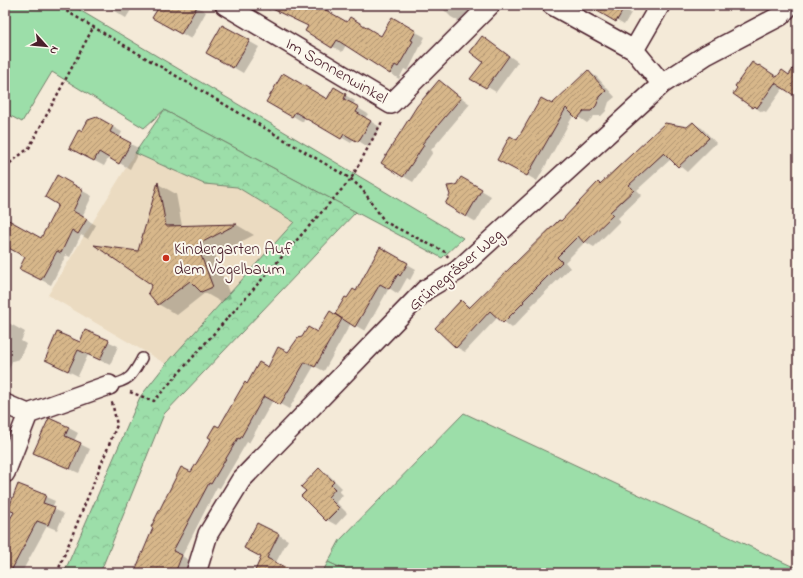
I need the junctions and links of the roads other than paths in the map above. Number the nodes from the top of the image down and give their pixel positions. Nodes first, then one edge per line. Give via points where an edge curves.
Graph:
1 (225, 5) edge
2 (490, 5) edge
3 (552, 5) edge
4 (660, 5) edge
5 (790, 5) edge
6 (634, 50) junction
7 (662, 84) junction
8 (142, 358) dead end
9 (109, 385) joint
10 (5, 404) edge
11 (28, 414) junction
12 (5, 473) edge
13 (196, 573) edge

1 - 2 street, Im Sonnenwinkel via 391,104
3 - 6 street
4 - 6 street
5 - 7 street, Grünegräser Weg via 780,16 706,56
6 - 7 street
7 - 13 street, Grünegräser Weg via 457,272 426,290 241,480 208,534
8 - 9 lane via 132,376 126,381
9 - 11 street
10 - 11 street
11 - 12 street

